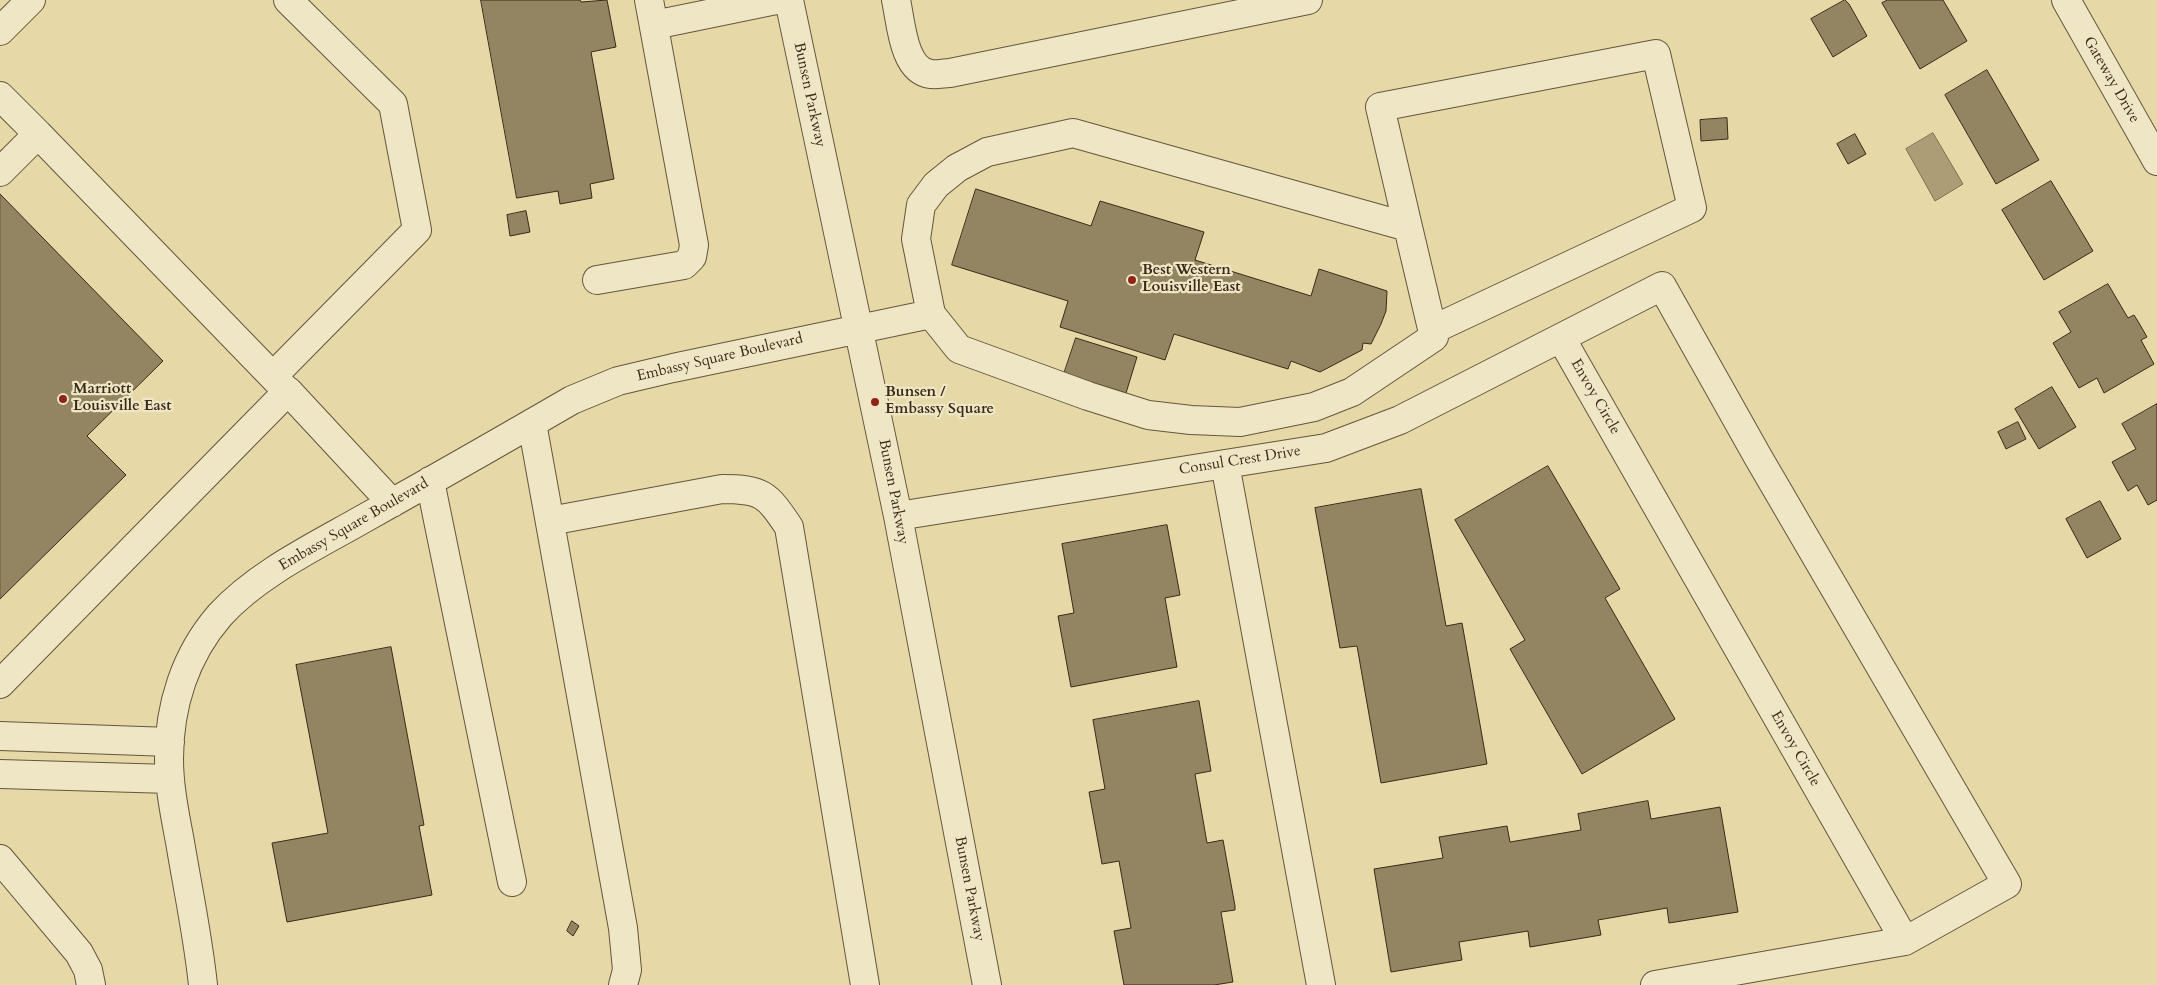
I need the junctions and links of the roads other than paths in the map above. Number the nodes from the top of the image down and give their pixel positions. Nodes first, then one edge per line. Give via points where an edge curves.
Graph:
1 (31, 0) edge
2 (288, 0) edge
3 (776, 0) edge
4 (789, 0) edge
5 (896, 0) edge
6 (1308, 0) edge
7 (2066, 0) edge
8 (652, 13) edge
9 (0, 31) edge
10 (0, 96) edge
11 (38, 134) junction
12 (2157, 161) edge
13 (0, 172) edge
14 (1408, 227) junction
15 (597, 280) dead end
16 (931, 314) junction
17 (859, 328) junction
18 (1432, 330) junction
19 (1561, 338) junction
20 (280, 384) junction
21 (532, 423) junction
22 (1225, 464) junction
23 (430, 481) junction
24 (392, 503) junction
25 (898, 516) junction
26 (550, 521) junction
27 (0, 684) edge
28 (0, 736) edge
29 (170, 742) junction
30 (0, 774) edge
31 (170, 779) junction
32 (0, 859) edge
33 (512, 882) dead end
34 (1904, 941) junction
35 (91, 985) edge
36 (203, 985) edge
37 (623, 985) edge
38 (865, 985) edge
39 (988, 985) edge
40 (1321, 985) edge
41 (1655, 985) edge

1 - 9 street
2 - 20 street via 392,104 418,230
3 - 8 street
4 - 17 street, Bunsen Parkway
5 - 6 street via 907,52 914,67 930,74 950,73
7 - 12 street, Gateway Drive
8 - 15 street via 694,245 692,257 684,265
10 - 11 street
11 - 13 street
11 - 20 street
14 - 16 street via 1073,132 987,152 957,168 920,205 916,239
14 - 18 street
14 - 18 street via 1380,107 1656,54 1692,208
16 - 17 street, Embassy Square Boulevard
16 - 18 street via 960,349 1088,396 1148,415 1240,422 1314,407 1352,392 1434,337
17 - 21 street, Embassy Square Boulevard via 618,381 572,400
17 - 25 street, Bunsen Parkway
19 - 22 street, Consul Crest Drive via 1400,420 1326,448
19 - 34 street, Envoy Circle
19 - 34 street, Consul Crest Drive via 1662,286 2007,884
20 - 24 street
20 - 27 street
21 - 23 street, Embassy Square Boulevard
21 - 26 street
22 - 25 street, Consul Crest Drive
22 - 40 street
23 - 24 street, Embassy Square Boulevard
23 - 33 street
24 - 29 street, Embassy Square Boulevard via 291,560 244,593 221,614 190,660 178,689
25 - 39 street, Bunsen Parkway
26 - 37 street via 623,928 627,970
26 - 38 street via 722,489 749,489 773,502 789,527
28 - 29 street
29 - 31 street, Embassy Square Boulevard
30 - 31 street
31 - 36 street, Embassy Square Boulevard
32 - 35 street via 79,952
34 - 41 street

